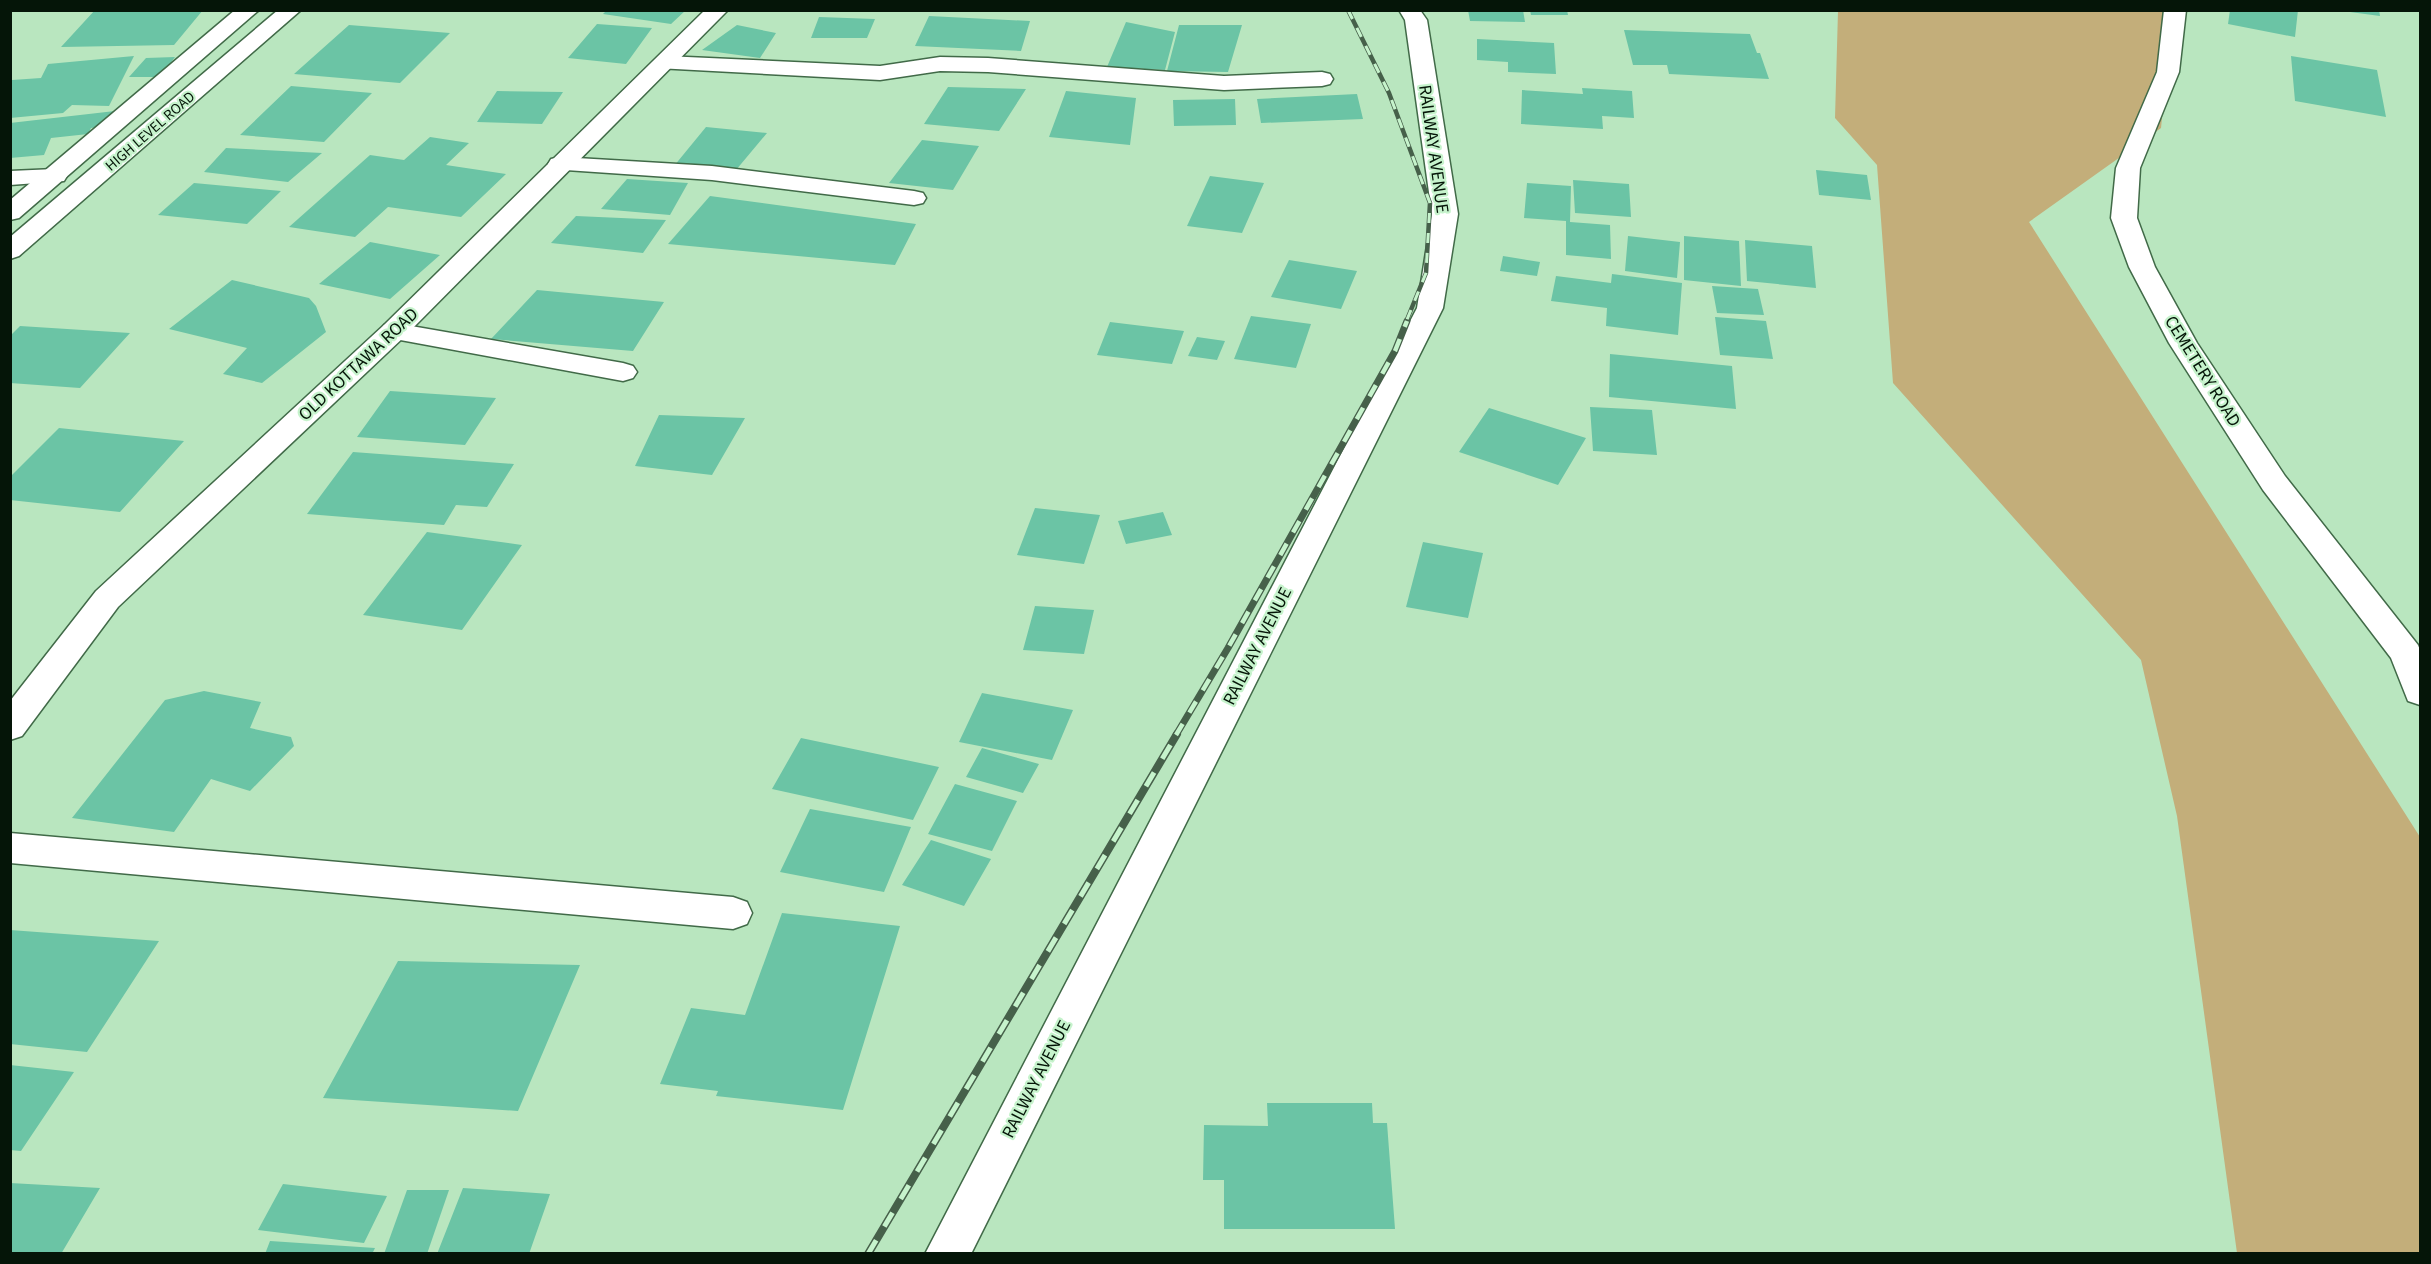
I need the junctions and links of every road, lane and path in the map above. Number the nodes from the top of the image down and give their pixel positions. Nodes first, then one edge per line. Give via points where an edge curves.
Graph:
1 (249, 10) edge
2 (291, 10) edge
3 (718, 10) edge
4 (1409, 10) edge
5 (2175, 10) edge
6 (665, 63) junction
7 (1322, 79) dead end
8 (560, 164) junction
9 (55, 176) junction
10 (10, 178) edge
11 (914, 198) dead end
12 (10, 213) edge
13 (10, 251) edge
14 (394, 331) junction
15 (623, 372) dead end
16 (2421, 692) edge
17 (10, 727) edge
18 (10, 848) edge
19 (733, 913) dead end
20 (947, 1254) edge

1 - 9 main road, HIGH LEVEL ROAD
2 - 13 main road, HIGH LEVEL ROAD
3 - 6 main road, OLD KOTTAWA ROAD
4 - 20 main road, RAILWAY AVENUE via 1416,20 1445,214 1430,308
5 - 16 main road, CEMETERY ROAD via 2168,72 2128,168 2124,218 2142,267 2183,343 2274,483 2406,654
6 - 7 main road via 880,73 940,64 988,65 1224,83
6 - 8 main road, OLD KOTTAWA ROAD
8 - 11 main road via 711,173
8 - 14 main road, OLD KOTTAWA ROAD
9 - 10 main road
9 - 12 main road, HIGH LEVEL ROAD
14 - 15 main road
14 - 17 main road, OLD KOTTAWA ROAD via 107,599
18 - 19 main road

